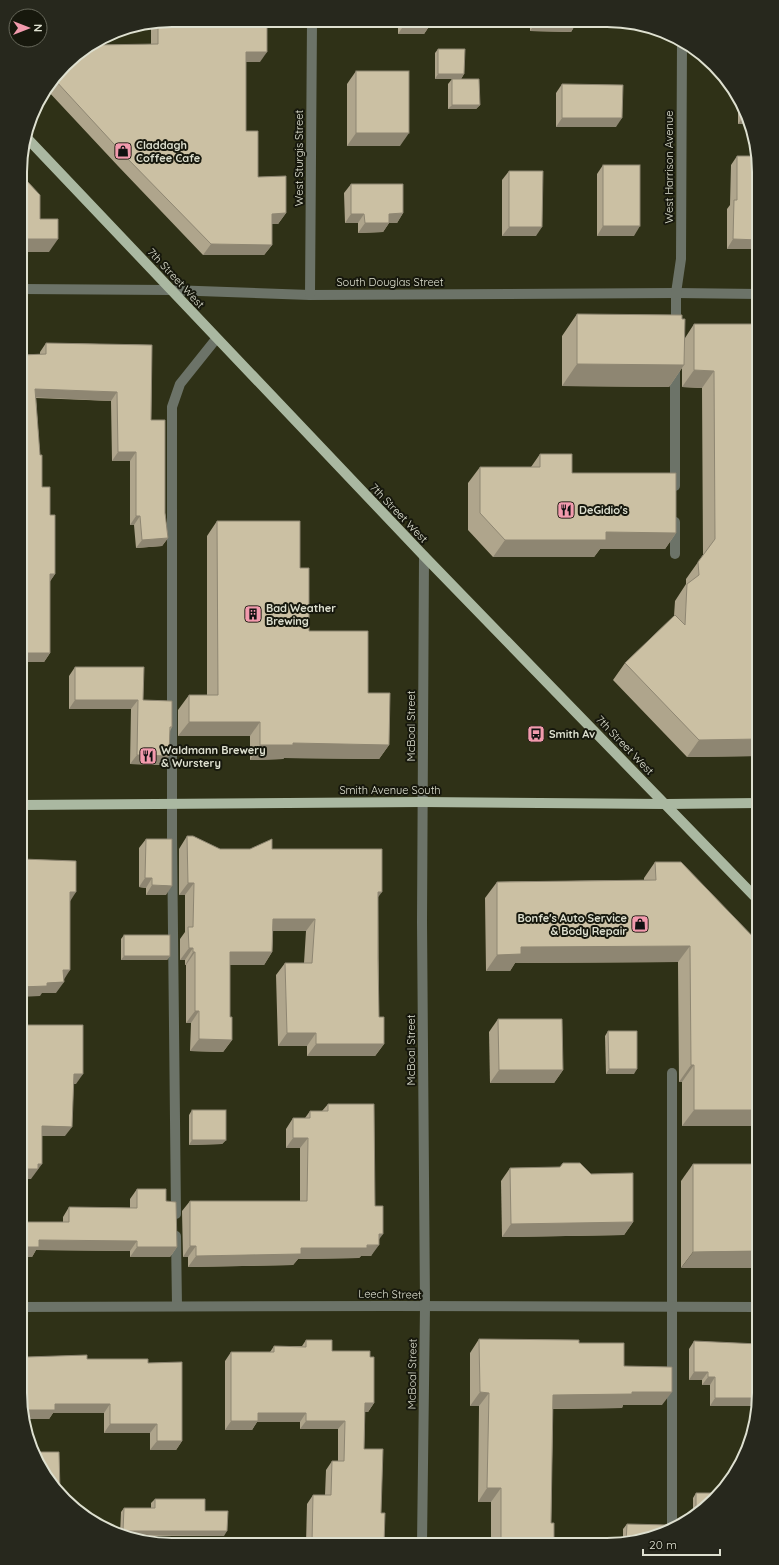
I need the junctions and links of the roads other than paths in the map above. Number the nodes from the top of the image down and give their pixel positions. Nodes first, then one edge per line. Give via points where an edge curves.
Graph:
1 (312, 27) edge
2 (682, 47) edge
3 (30, 142) edge
4 (27, 290) edge
5 (170, 290) junction
6 (676, 293) junction
7 (752, 294) edge
8 (310, 295) junction
9 (676, 338) edge
10 (216, 339) junction
11 (675, 354) edge
12 (675, 498) edge
13 (675, 514) edge
14 (675, 554) edge
15 (424, 556) junction
16 (422, 802) junction
17 (752, 803) edge
18 (172, 804) junction
19 (666, 804) junction
20 (27, 805) edge
21 (752, 895) edge
22 (672, 1073) dead end
23 (177, 1306) junction
24 (425, 1306) junction
25 (27, 1307) edge
26 (673, 1307) junction
27 (752, 1307) edge
28 (672, 1523) edge
29 (422, 1538) edge

1 - 8 street, West Sturgis Street
2 - 6 street, West Harrison Avenue via 681,259
3 - 5 main road, 7th Street West
4 - 5 street, South Douglas Street
5 - 8 street, South Douglas Street
5 - 10 main road, 7th Street West
6 - 7 street, South Douglas Street
6 - 8 street, South Douglas Street
6 - 9 street, West Harrison Avenue
10 - 15 main road, 7th Street West
10 - 18 street via 180,384 172,407
11 - 12 street
13 - 14 street
15 - 16 street, McBoal Street
15 - 19 main road, 7th Street West
16 - 18 main road, Smith Avenue South
16 - 19 main road, Smith Avenue South
16 - 24 street, McBoal Street
17 - 19 main road, Smith Avenue South
18 - 20 main road, Smith Avenue South
18 - 23 street
19 - 21 main road, 7th Street West
22 - 26 street
23 - 24 street, Leech Street
23 - 25 street, Leech Street
24 - 26 street, Leech Street
24 - 29 street, McBoal Street
26 - 27 street, Leech Street
26 - 28 street

